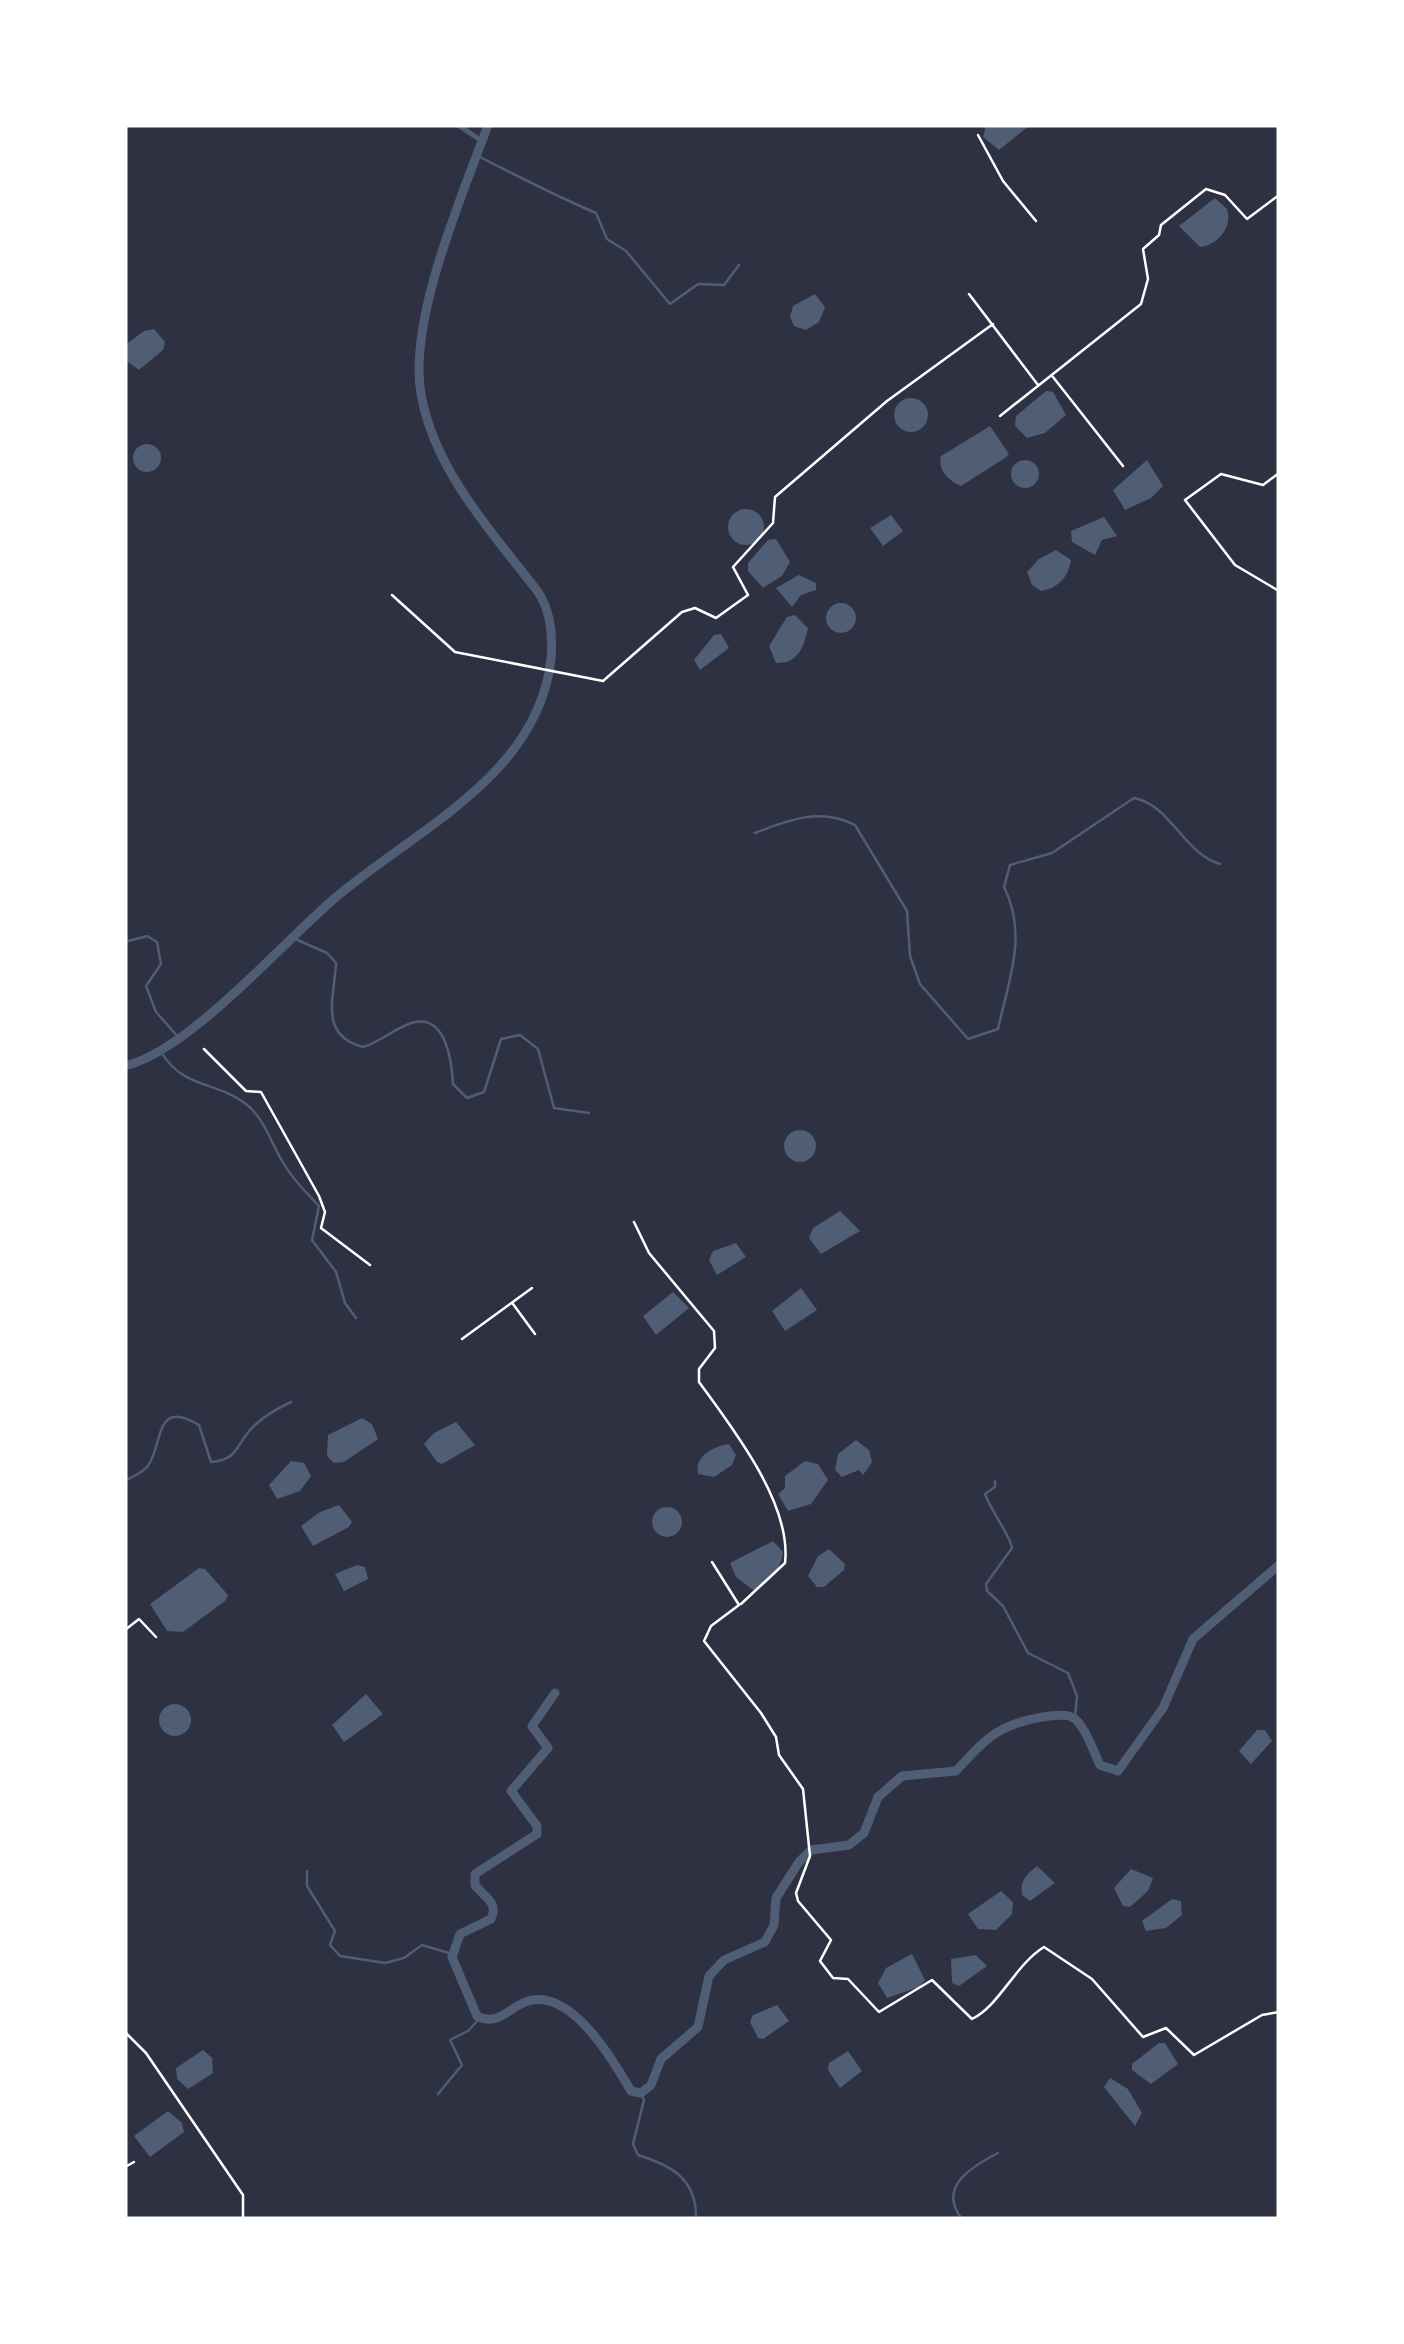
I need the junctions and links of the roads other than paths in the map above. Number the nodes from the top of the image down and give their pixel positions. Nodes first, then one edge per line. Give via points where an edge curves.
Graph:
1 (978, 135) dead end
2 (1279, 195) edge
3 (1036, 221) dead end
4 (969, 294) dead end
5 (993, 324) junction
6 (1052, 376) junction
7 (1039, 386) junction
8 (1000, 416) dead end
9 (1122, 466) dead end
10 (1279, 473) edge
11 (1279, 591) edge
12 (392, 596) dead end
13 (204, 1049) dead end
14 (634, 1222) dead end
15 (370, 1266) dead end
16 (532, 1288) dead end
17 (514, 1304) junction
18 (535, 1334) dead end
19 (462, 1339) dead end
20 (712, 1562) dead end
21 (739, 1605) junction
22 (125, 1630) edge
23 (156, 1637) dead end
24 (1279, 2012) edge
25 (125, 2032) edge
26 (134, 2162) dead end
27 (125, 2167) edge
28 (243, 2219) edge

1 - 3 street via 1003,182
2 - 6 street via 1247,218 1213,189 1191,201 1143,249 1148,279 1141,304
4 - 5 street
5 - 7 street
5 - 12 street via 887,402 775,498 773,523 732,567 748,595 716,618 696,608 682,612 603,681 455,652
6 - 7 street
6 - 9 street
7 - 8 street
10 - 11 street via 1264,485 1222,474 1185,500 1235,565
13 - 15 street via 246,1091 260,1092 320,1196 321,1228
14 - 21 street via 649,1254 714,1331 715,1348 699,1369 700,1382 782,1517 785,1563
16 - 17 street
17 - 18 street
17 - 19 street
20 - 21 street
21 - 24 street via 711,1626 704,1641 762,1713 778,1755 803,1789 810,1856 796,1893 830,1940 820,1963 835,1979 848,1980 879,2012 932,1980 966,2016 977,2018 1044,1946 1092,1979 1143,2036 1166,2028 1194,2055
22 - 23 street via 142,1620
25 - 28 street via 146,2052 243,2195
26 - 27 street

